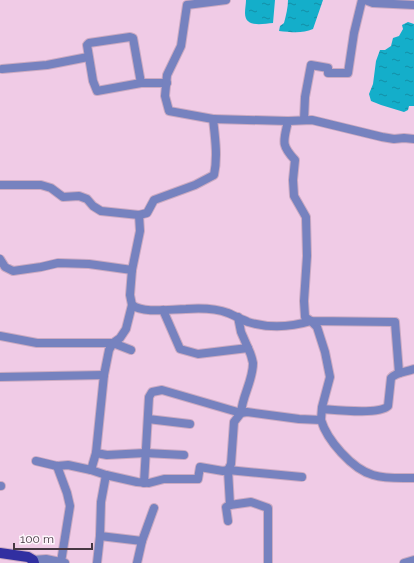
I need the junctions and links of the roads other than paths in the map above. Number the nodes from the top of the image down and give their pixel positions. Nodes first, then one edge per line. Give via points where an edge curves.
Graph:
1 (226, 0) edge
2 (364, 0) edge
3 (186, 2) edge
4 (414, 5) edge
5 (88, 57) junction
6 (2, 69) dead end
7 (141, 83) junction
8 (167, 83) junction
9 (213, 119) junction
10 (304, 120) junction
11 (288, 121) junction
12 (414, 139) edge
13 (0, 185) edge
14 (139, 215) junction
15 (0, 259) edge
16 (132, 270) junction
17 (132, 305) junction
18 (163, 310) junction
19 (238, 318) junction
20 (312, 321) junction
21 (0, 336) edge
22 (113, 343) junction
23 (248, 348) junction
24 (131, 350) dead end
25 (414, 370) edge
26 (399, 373) junction
27 (104, 375) junction
28 (0, 377) edge
29 (322, 409) junction
30 (241, 413) junction
31 (148, 419) junction
32 (321, 420) junction
33 (190, 424) dead end
34 (96, 453) junction
35 (145, 453) junction
36 (184, 455) dead end
37 (36, 461) dead end
38 (57, 466) junction
39 (91, 470) junction
40 (228, 470) junction
41 (106, 475) junction
42 (302, 478) dead end
43 (414, 478) edge
44 (144, 483) junction
45 (230, 505) junction
46 (154, 508) dead end
47 (228, 520) dead end
48 (100, 536) junction
49 (142, 541) junction
50 (0, 553) edge
51 (19, 559) edge
52 (414, 560) edge
53 (33, 561) edge
54 (64, 562) edge
55 (97, 563) edge
56 (137, 563) edge
57 (268, 563) edge
58 (404, 563) edge

1 - 3 street
2 - 4 street via 373,3
2 - 10 street via 354,33 348,73 328,73 328,68 311,65
3 - 8 street via 182,46 167,75
5 - 6 street via 47,65
5 - 7 street via 97,91
5 - 7 street via 89,43 133,38
7 - 8 street
8 - 9 street via 165,96 169,111
9 - 11 street
9 - 14 street via 216,146 214,175 195,186 154,200 146,213
10 - 11 street
10 - 12 street via 382,137
11 - 20 street via 284,139 285,148 295,160 294,196 306,217 305,317
13 - 14 street via 41,185 51,188 63,197 79,196 87,199 101,211
14 - 16 street via 140,231
15 - 16 street via 5,267 13,271 58,263
16 - 17 street
17 - 18 street via 138,309
17 - 22 street via 126,329
18 - 19 street via 208,308
18 - 23 street via 180,349 198,354
19 - 20 street via 278,326
19 - 23 street
20 - 26 street via 395,322
20 - 29 street via 317,327 330,377
21 - 22 street via 38,343
22 - 24 street
22 - 27 street
23 - 30 street via 253,363
25 - 26 street
26 - 29 street via 391,378 388,406 382,410
27 - 28 street
27 - 34 street
29 - 32 street
30 - 31 street via 162,390 152,392 149,397
30 - 32 street
30 - 40 street via 234,422 231,464
31 - 33 street
31 - 35 street
32 - 43 street via 323,429 336,449 358,468 388,478
34 - 35 street
34 - 39 street
35 - 36 street
35 - 44 street
37 - 38 street
38 - 39 street via 68,465
38 - 54 street via 70,506
39 - 41 street
40 - 42 street
40 - 44 street via 200,467 198,479 164,479
40 - 45 street
41 - 44 street
41 - 48 street via 101,502
45 - 47 street via 226,507
45 - 57 street via 251,502 268,508
46 - 49 street
48 - 49 street
48 - 55 street
49 - 56 street
50 - 51 main road
51 - 53 main road via 28,557
52 - 58 street
53 - 54 street via 46,559

